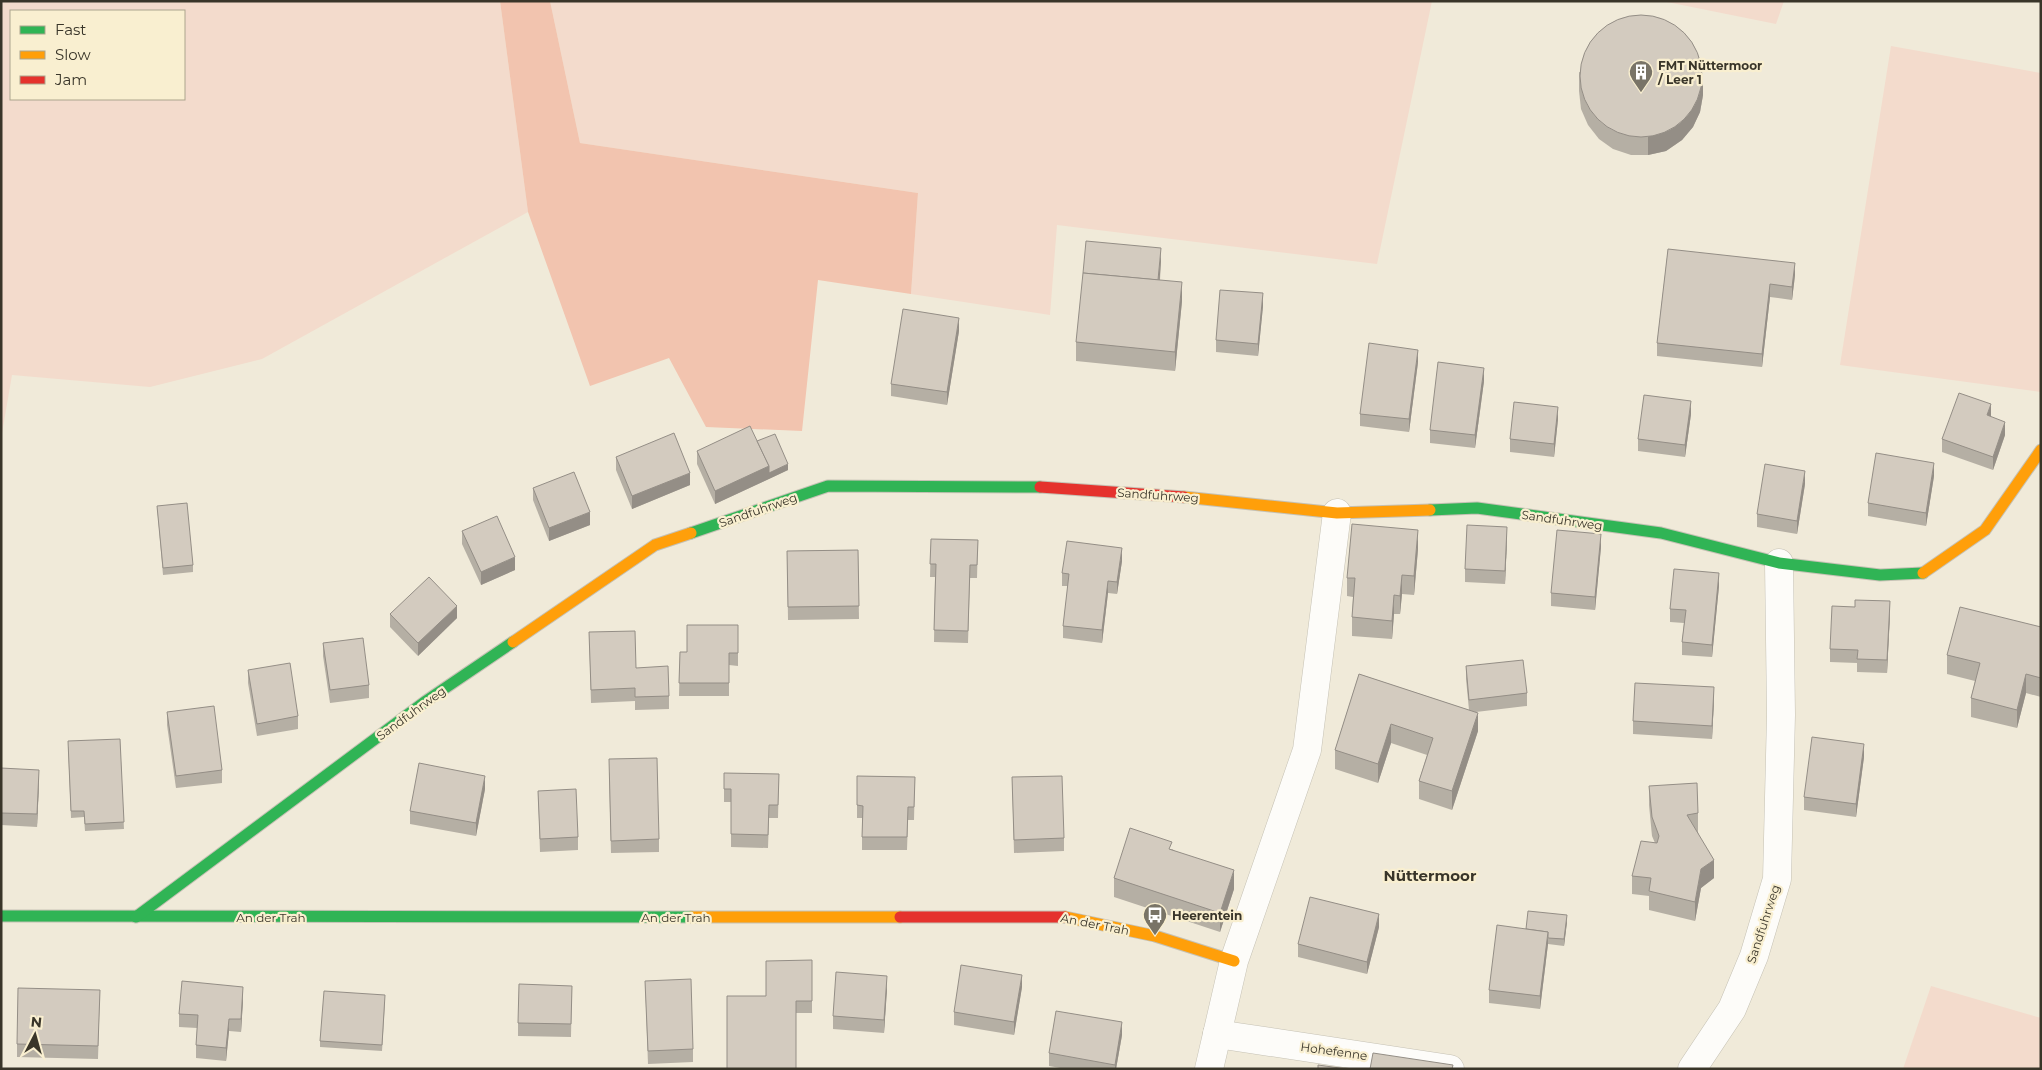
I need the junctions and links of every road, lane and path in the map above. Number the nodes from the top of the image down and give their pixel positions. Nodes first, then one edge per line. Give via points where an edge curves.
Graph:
1 (2041, 450) edge
2 (1337, 513) junction
3 (1779, 564) junction
4 (1, 916) edge
5 (136, 917) junction
6 (1234, 961) junction
7 (1217, 1034) junction
8 (1209, 1069) edge
9 (1450, 1069) edge
10 (1692, 1069) edge

1 - 3 street via 1985,530 1925,573 1880,575
2 - 3 street, Sandfuhrweg via 1477,508 1661,533
2 - 5 street, Sandfuhrweg via 1215,499 1020,486 828,486 819,489 655,545 426,701
2 - 6 street via 1308,750
3 - 10 street, Sandfuhrweg via 1778,879 1754,956 1732,1009
4 - 5 street, An der Trah
5 - 6 street, An der Trah via 1067,917 1156,936
6 - 7 street
7 - 8 street
7 - 9 street, Hohefenne

